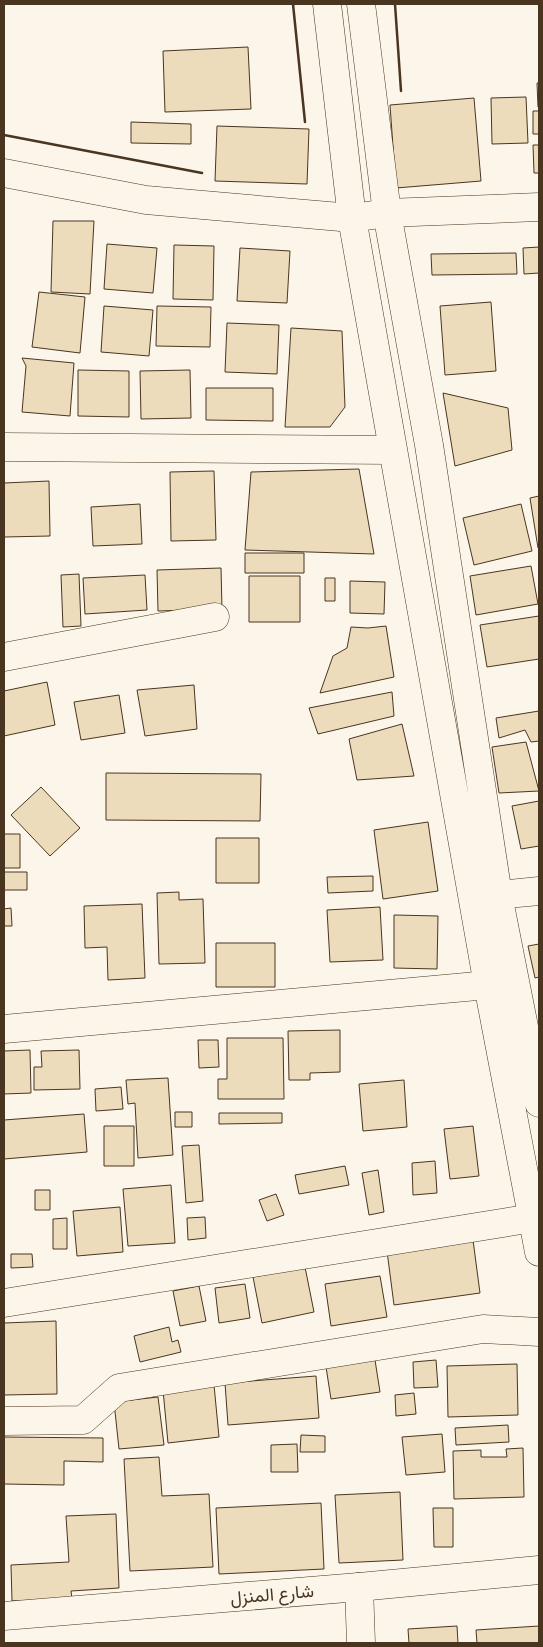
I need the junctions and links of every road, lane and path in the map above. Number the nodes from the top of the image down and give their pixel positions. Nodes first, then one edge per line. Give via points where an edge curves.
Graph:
1 (327, 4) edge
2 (361, 4) edge
3 (4, 173) edge
4 (539, 207) edge
5 (387, 213) junction
6 (352, 218) junction
7 (4, 447) edge
8 (392, 450) junction
9 (215, 617) dead end
10 (4, 657) edge
11 (539, 891) edge
12 (498, 895) junction
13 (488, 985) junction
14 (4, 1029) edge
15 (539, 1103) edge
16 (534, 1218) junction
17 (539, 1252) edge
18 (4, 1303) edge
19 (539, 1332) edge
20 (4, 1421) edge
21 (539, 1570) edge
22 (359, 1587) junction
23 (4, 1616) edge
24 (361, 1643) edge

1 - 6 street
2 - 5 street
3 - 6 street via 146,200
4 - 5 street
5 - 6 street
5 - 12 street via 429,445
6 - 8 street
7 - 8 street
8 - 13 street
9 - 10 street
11 - 12 street
12 - 15 street
13 - 14 street
13 - 16 street
16 - 17 street
16 - 18 street
19 - 20 street via 483,1329 119,1388 83,1420
21 - 22 street, شارع المنزل
22 - 23 street, شارع المنزل
22 - 24 street

